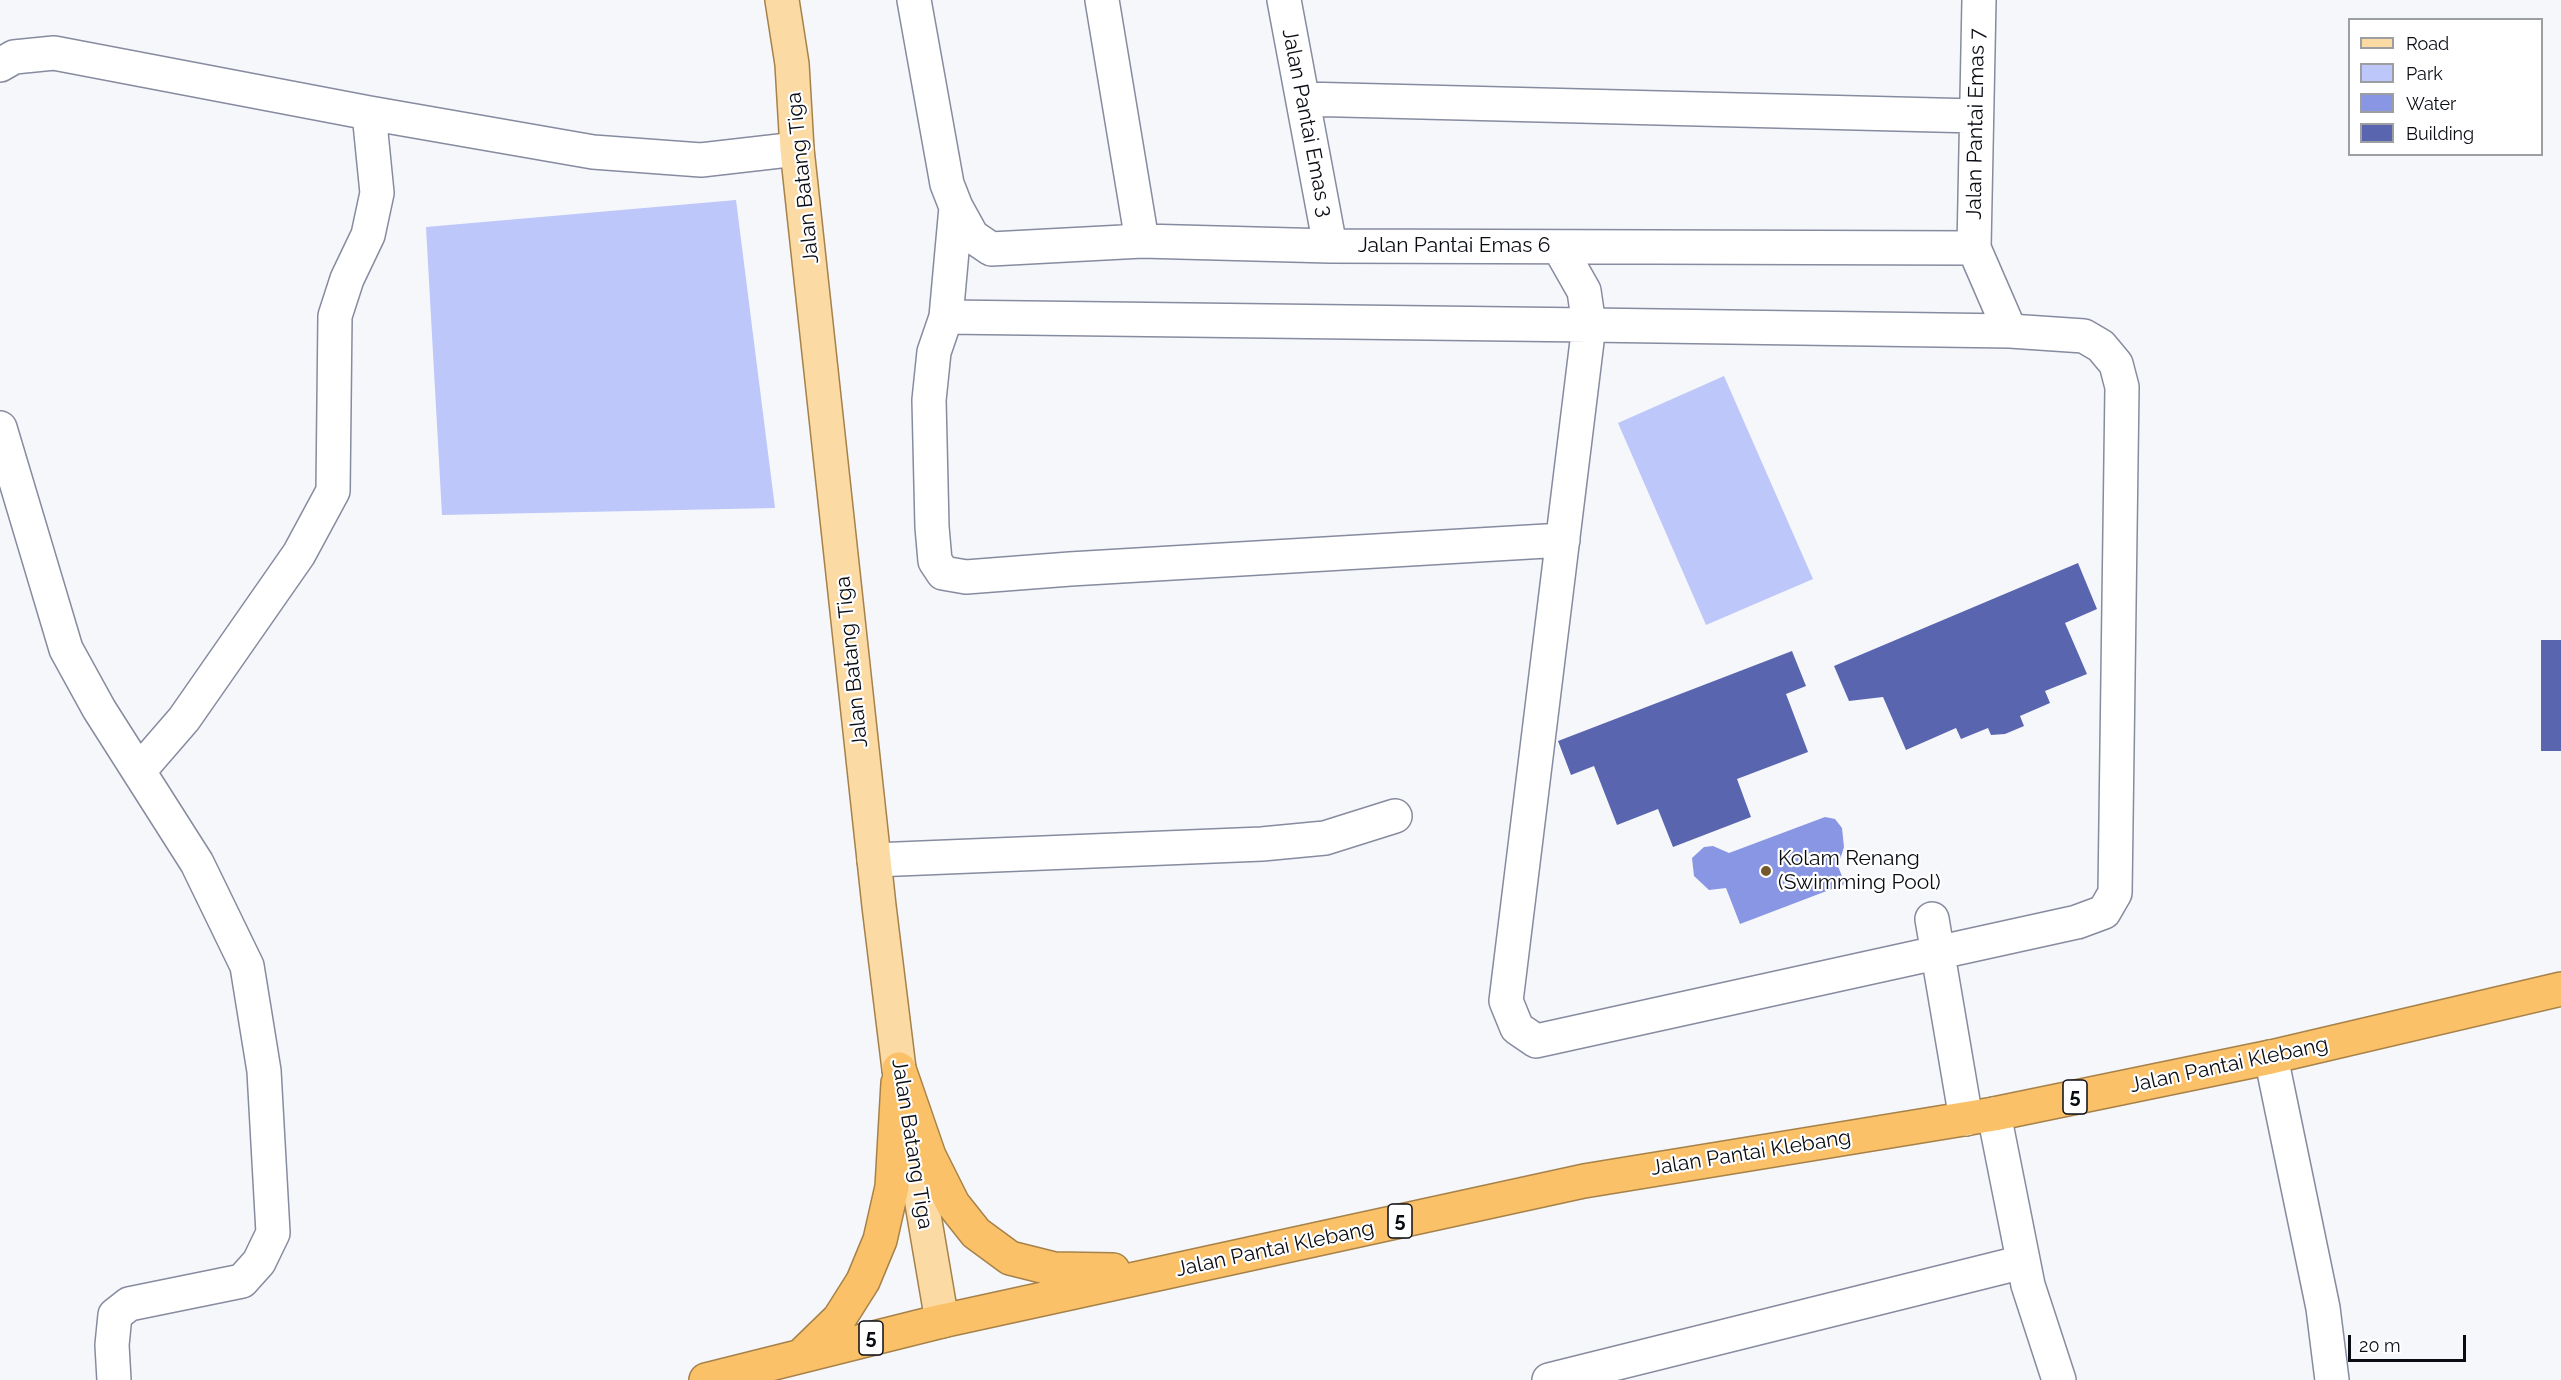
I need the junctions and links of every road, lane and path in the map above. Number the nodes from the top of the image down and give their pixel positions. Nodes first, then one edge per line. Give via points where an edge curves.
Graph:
1 (782, 0) edge
2 (914, 0) edge
3 (1102, 0) edge
4 (1284, 0) edge
5 (1978, 0) edge
6 (0, 65) edge
7 (1303, 99) junction
8 (369, 114) junction
9 (1976, 116) junction
10 (797, 149) junction
11 (956, 207) junction
12 (1142, 241) junction
13 (1330, 246) junction
14 (1559, 247) junction
15 (1974, 248) junction
16 (946, 317) junction
17 (1589, 325) junction
18 (2010, 331) junction
19 (0, 428) edge
20 (1563, 540) junction
21 (139, 771) junction
22 (1395, 816) dead end
23 (874, 860) junction
24 (1932, 919) dead end
25 (1939, 952) junction
26 (2561, 988) edge
27 (2271, 1057) junction
28 (899, 1069) junction
29 (1980, 1116) junction
30 (1217, 1262) junction
31 (2025, 1274) junction
32 (942, 1321) junction
33 (794, 1358) junction
34 (114, 1380) edge
35 (706, 1380) edge
36 (1549, 1380) edge
37 (2059, 1380) edge
38 (2332, 1380) edge

1 - 10 main road, Jalan Batang Tiga via 792,64
2 - 11 street, Jalan Pantai Emas 6 via 947,184
3 - 12 street
4 - 7 street, Jalan Pantai Emas 3
5 - 9 street, Jalan Pantai Emas 7
6 - 8 street via 14,57 54,54
7 - 9 street
7 - 13 street, Jalan Pantai Emas 3
8 - 10 street via 605,153 701,160
8 - 21 street via 377,193 368,234 335,316 333,491 298,554 184,719
9 - 15 street, Jalan Pantai Emas 7
10 - 23 main road, Jalan Batang Tiga
11 - 12 street, Jalan Pantai Emas 6 via 972,236 991,249
11 - 16 street
12 - 13 street, Jalan Pantai Emas 6
13 - 14 street, Jalan Pantai Emas 6
14 - 15 street, Jalan Pantai Emas 6
14 - 17 street via 1584,291
15 - 18 street
16 - 17 street
16 - 20 street via 934,352 929,400 932,527 935,561 943,573 966,578
17 - 18 street
17 - 20 street
18 - 25 street via 2084,336 2101,346 2116,364 2122,387 2115,893 2103,912 2077,922
19 - 21 street via 66,649
20 - 25 street via 1506,1001 1517,1028 1536,1041
21 - 34 street via 197,863 247,966 264,1071 273,1233 259,1262 242,1281 129,1304 115,1315
22 - 23 street via 1325,838 1262,844
23 - 28 main road, Jalan Batang Tiga
24 - 25 street
25 - 29 street
26 - 27 highway, Jalan Pantai Klebang / 5
27 - 29 highway, Jalan Pantai Klebang / 5
27 - 38 street via 2323,1308
28 - 30 highway via 930,1156 953,1204 976,1233 1010,1258 1054,1269 1098,1271
28 - 32 main road, Jalan Batang Tiga
28 - 33 highway via 892,1187 880,1240 863,1281 839,1319
29 - 30 highway, Jalan Pantai Klebang / 5 via 1584,1181
29 - 31 street
30 - 32 highway, Jalan Pantai Klebang / 5
31 - 36 street
31 - 37 street
32 - 33 highway, 5
33 - 35 highway, 5

